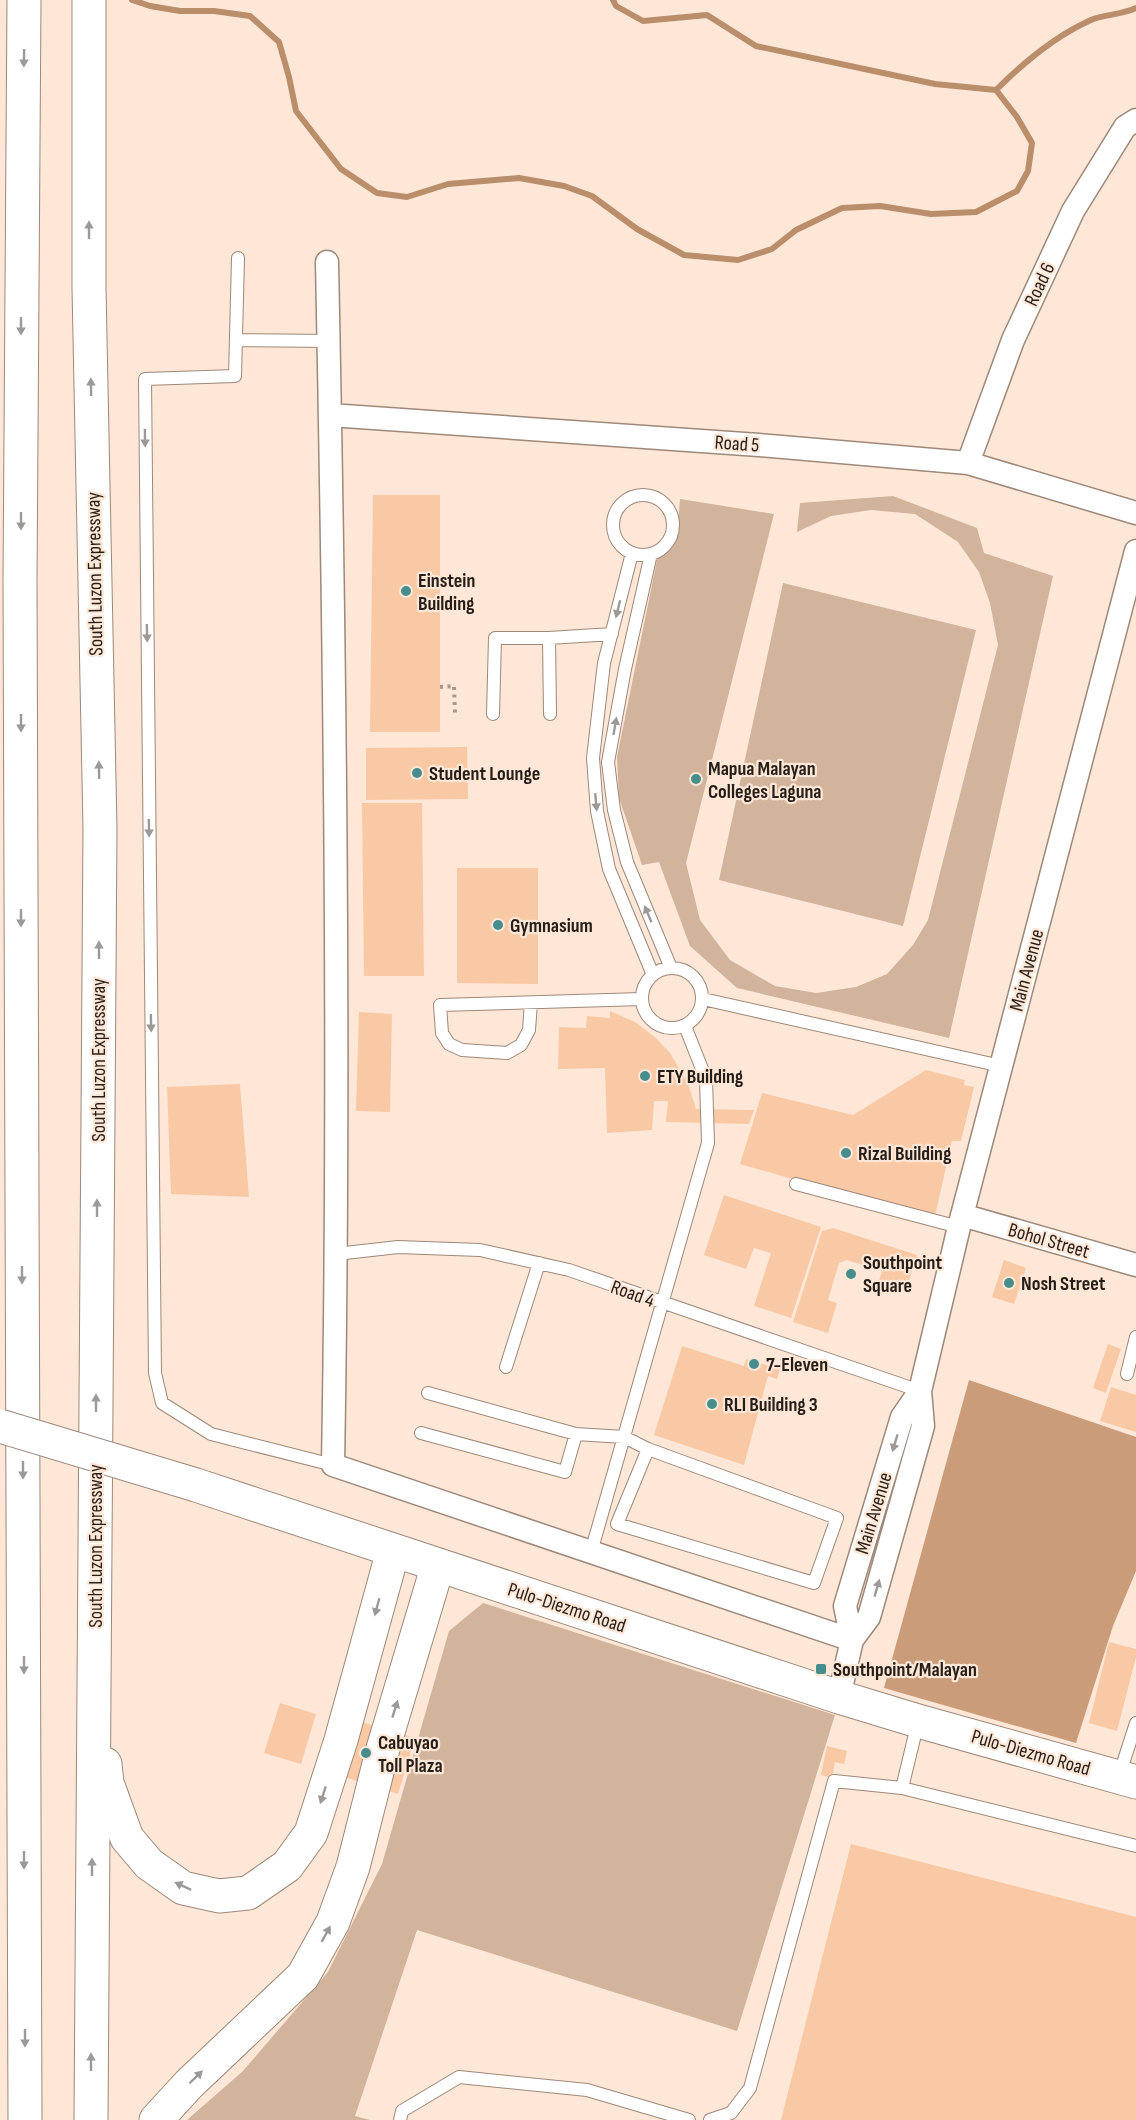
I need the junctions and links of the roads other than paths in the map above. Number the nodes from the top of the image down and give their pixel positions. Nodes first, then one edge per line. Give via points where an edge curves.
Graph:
1 (24, 0) edge
2 (89, 9) edge
3 (1136, 120) edge
4 (238, 258) dead end
5 (327, 262) dead end
6 (236, 339) junction
7 (329, 341) junction
8 (330, 415) junction
9 (968, 464) junction
10 (1136, 513) edge
11 (1136, 551) edge
12 (632, 553) junction
13 (651, 554) junction
14 (20, 580) junction
15 (612, 634) junction
16 (549, 638) junction
17 (0, 687) edge
18 (493, 714) dead end
19 (550, 714) dead end
20 (671, 968) junction
21 (653, 975) junction
22 (642, 999) junction
23 (702, 999) junction
24 (531, 1003) junction
25 (684, 1026) junction
26 (1001, 1066) junction
27 (0, 1081) edge
28 (796, 1184) dead end
29 (22, 1217) junction
30 (961, 1221) junction
31 (336, 1254) junction
32 (539, 1263) junction
33 (1136, 1265) edge
34 (662, 1303) junction
35 (1136, 1337) edge
36 (506, 1367) dead end
37 (1127, 1374) dead end
38 (920, 1391) junction
39 (428, 1393) dead end
40 (0, 1426) edge
41 (421, 1433) dead end
42 (576, 1434) junction
43 (624, 1437) junction
44 (648, 1449) junction
45 (333, 1465) junction
46 (393, 1551) junction
47 (591, 1552) junction
48 (438, 1565) junction
49 (852, 1640) junction
50 (94, 1672) junction
51 (839, 1697) junction
52 (918, 1721) junction
53 (1136, 1723) edge
54 (1128, 1779) edge
55 (902, 1788) junction
56 (1136, 1846) edge
57 (25, 2120) edge
58 (91, 2120) edge
59 (156, 2120) edge
60 (400, 2120) edge
61 (689, 2120) edge
62 (710, 2120) edge

1 -> 14 main road
50 -> 2 main road, South Luzon Expressway via 100,829 89,300
3 - 9 street, Road 6 via 1125,127 1073,211 1013,340
4 - 6 lane
5 - 7 street
6 - 7 lane
6 -> 45 lane via 236,376 145,379 154,1373 162,1403 211,1434
7 - 8 street
8 - 9 street, Road 5
8 - 31 street
9 - 10 street, Road 5
11 - 26 street, Main Avenue
12 - 13 lane
12 - 13 lane via 617,540 613,520 622,503 640,494 659,499 667,506 674,524 668,542
12 -> 15 lane
20 -> 13 lane via 627,862 614,810 609,762
14 - 17 main road
14 -> 29 main road
15 - 16 lane
15 -> 21 lane via 604,663 593,758 597,811 609,869
16 - 18 lane via 495,638
16 - 19 lane
20 - 21 lane
20 - 23 lane via 681,969 697,981
21 - 22 lane
22 - 24 lane
22 - 25 lane via 656,1024 665,1028
23 - 25 lane via 697,1015
23 - 26 lane
24 - 24 lane via 528,1030 521,1045 507,1053 462,1050 449,1044 442,1033 440,1005
25 - 34 lane via 706,1078 708,1143
26 - 30 street, Main Avenue
27 - 29 main road
28 - 30 lane
29 -> 57 main road
30 - 33 street, Bohol Street
30 - 38 street, Main Avenue
31 - 32 lane, Road 4 via 398,1247 480,1250
31 - 45 street
32 - 34 lane, Road 4
32 - 36 lane
34 - 38 lane, Road 4
34 - 43 lane
35 - 37 lane
38 - 49 street, Main Avenue via 923,1426 869,1617
39 - 42 lane
40 - 46 main road, Pulo-Diezmo Road, bridge via 196,1485
41 - 42 lane via 565,1472
42 - 43 lane
43 - 44 lane
43 - 47 lane
44 - 44 lane via 837,1518 813,1583 616,1524
45 - 47 street
46 - 48 main road, Pulo-Diezmo Road
46 -> 50 main road via 311,1833 287,1866 248,1893 219,1896 183,1888 149,1864 128,1838 107,1783
47 - 49 street
48 - 51 main road, Pulo-Diezmo Road
59 -> 48 main road via 303,1976 333,1922 353,1868 382,1752
49 - 51 street, Main Avenue
58 -> 50 main road, South Luzon Expressway
51 - 52 main road, Pulo-Diezmo Road
52 - 54 main road, Pulo-Diezmo Road
52 - 55 lane
53 - 54 lane
55 - 56 lane
55 - 62 lane via 834,1781 750,2088 730,2113
60 - 61 lane via 402,2111 459,2077 586,2090

